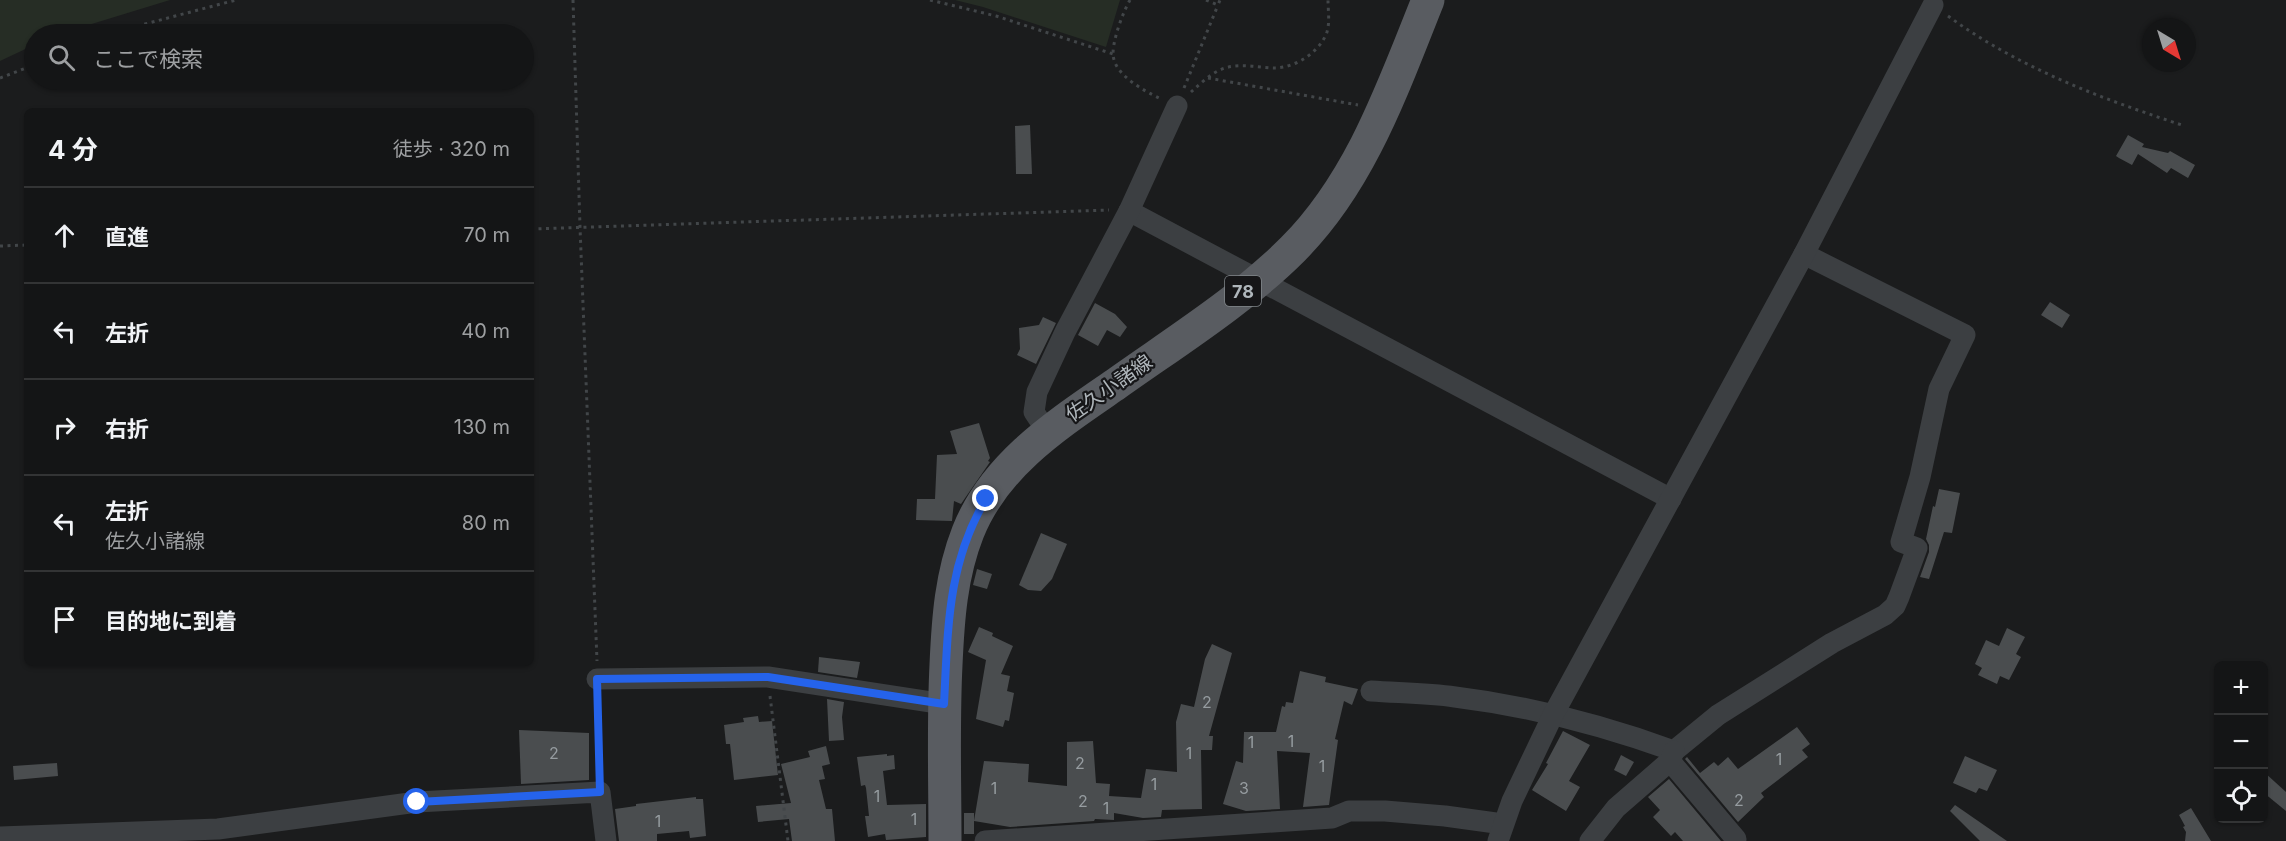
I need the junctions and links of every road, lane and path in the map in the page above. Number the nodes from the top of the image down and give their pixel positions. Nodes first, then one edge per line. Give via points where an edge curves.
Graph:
1 (236, 0) edge
2 (573, 0) edge
3 (930, 0) edge
4 (1130, 0) edge
5 (1206, 0) edge
6 (1328, 0) edge
7 (1428, 0) edge
8 (1219, 2) edge
9 (1933, 5) joint
10 (144, 24) edge
11 (1113, 54) junction
12 (24, 69) edge
13 (0, 78) edge
14 (1206, 78) junction
15 (1390, 95) junction
16 (1177, 106) junction
17 (2185, 126) dead end
18 (1129, 211) junction
19 (580, 227) junction
20 (534, 229) edge
21 (24, 245) edge
22 (0, 246) edge
23 (1804, 254) junction
24 (1260, 278) junction
25 (1047, 433) junction
26 (1671, 499) junction
27 (768, 677) junction
28 (597, 679) junction
29 (1371, 691) dead end
30 (944, 704) junction
31 (1552, 715) junction
32 (1672, 756) junction
33 (600, 792) junction
34 (1501, 832) edge
35 (218, 835) edge
36 (0, 837) edge
37 (1736, 839) dead end
38 (606, 841) edge
39 (788, 841) edge
40 (945, 841) edge
41 (985, 841) edge
42 (1590, 841) edge

1 - 10 path
2 - 19 path
3 - 11 path via 996,16
4 - 11 path
5 - 8 path
6 - 14 path via 1327,33 1319,45 1295,64 1278,68 1225,68
7 - 15 main road, 佐久小諸線 / 78
8 - 16 path
9 - 17 path via 1974,35 2050,75 2117,104
9 - 23 street
11 - 16 path via 1119,68 1135,84
12 - 13 path
14 - 15 path
14 - 16 path
15 - 24 main road, 佐久小諸線 / 78 via 1356,165 1324,214
16 - 18 street
18 - 19 path
18 - 24 street
18 - 25 street via 1037,392 1034,412
19 - 20 path
19 - 28 path
21 - 22 path
23 - 26 street
23 - 32 street via 1965,335 1939,389 1920,477 1900,542 1917,548 1895,606 1885,615 1832,643 1718,715
24 - 25 main road, 佐久小諸線 / 78
24 - 26 street
25 - 30 main road, 佐久小諸線 / 78 via 999,480 968,532 952,585
26 - 31 street
27 - 28 street
27 - 30 street
27 - 39 path
28 - 33 path
29 - 31 street via 1455,697
30 - 40 main road, 佐久小諸線 / 78
31 - 32 street via 1634,737
31 - 34 street
32 - 37 street
32 - 42 street via 1616,808
33 - 35 street via 417,802
33 - 38 street
34 - 41 street via 1445,816 1349,811 1332,818
35 - 36 street

